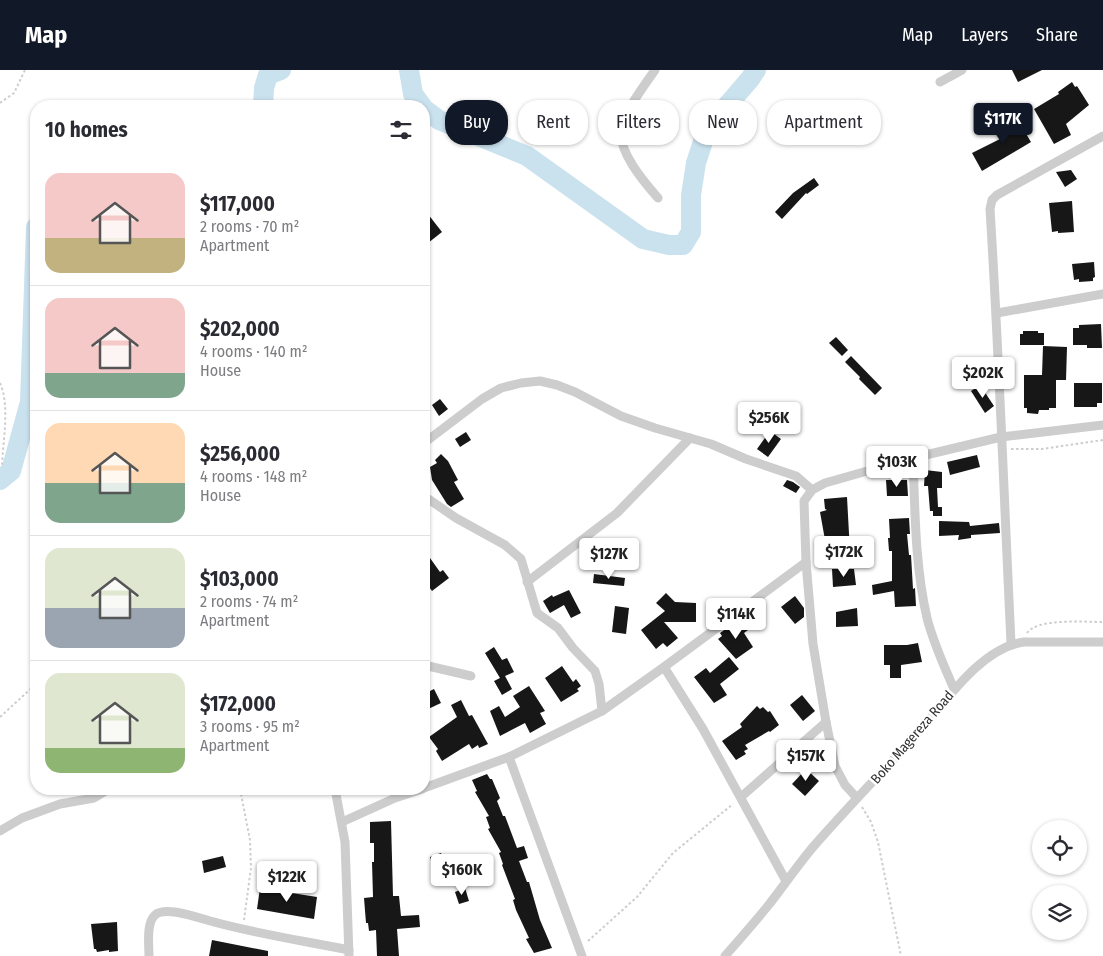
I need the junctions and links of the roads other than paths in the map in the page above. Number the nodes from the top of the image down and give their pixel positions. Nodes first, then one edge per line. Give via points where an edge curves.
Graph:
1 (655, 70) edge
2 (962, 70) edge
3 (940, 82) dead end
4 (1103, 136) edge
5 (658, 198) dead end
6 (1103, 294) edge
7 (997, 313) junction
8 (1103, 425) edge
9 (1001, 437) junction
10 (430, 438) edge
11 (690, 438) junction
12 (913, 458) junction
13 (812, 490) junction
14 (430, 500) edge
15 (806, 562) junction
16 (527, 582) junction
17 (1103, 642) edge
18 (1011, 643) junction
19 (430, 666) edge
20 (664, 667) junction
21 (471, 676) dead end
22 (954, 689) junction
23 (602, 711) junction
24 (826, 722) junction
25 (509, 757) junction
26 (430, 785) edge
27 (99, 795) edge
28 (336, 795) edge
29 (406, 795) edge
30 (741, 797) junction
31 (857, 798) junction
32 (342, 822) junction
33 (0, 831) edge
34 (786, 881) junction
35 (349, 953) edge
36 (582, 954) edge
37 (148, 956) edge
38 (725, 956) edge

1 - 5 street via 620,127 628,159
2 - 3 street
4 - 7 street via 992,200
6 - 7 street
7 - 9 street
8 - 9 street
9 - 12 street
9 - 18 street
10 - 11 street via 500,388 540,381 575,392 621,416
11 - 13 street via 796,476
11 - 16 street via 617,513
12 - 13 street via 825,483
12 - 22 street via 921,588 927,619
13 - 15 street via 804,501
14 - 16 street via 505,545 521,559
15 - 20 street
15 - 24 street
16 - 23 street via 537,613 558,628 595,671
17 - 18 street, Boko Magereza Road
18 - 22 street, Boko Magereza Road via 992,655
19 - 21 street
20 - 23 street
20 - 30 street
22 - 31 street, Boko Magereza Road
23 - 25 street
24 - 30 street
24 - 31 street via 835,766 845,785
25 - 26 street
25 - 36 street
27 - 33 street via 60,804 22,818
28 - 32 street
29 - 32 street
30 - 34 street
31 - 34 street, Boko Magereza Road
32 - 35 street
34 - 38 street, Boko Magereza Road
35 - 37 street via 164,911 155,915 150,924

